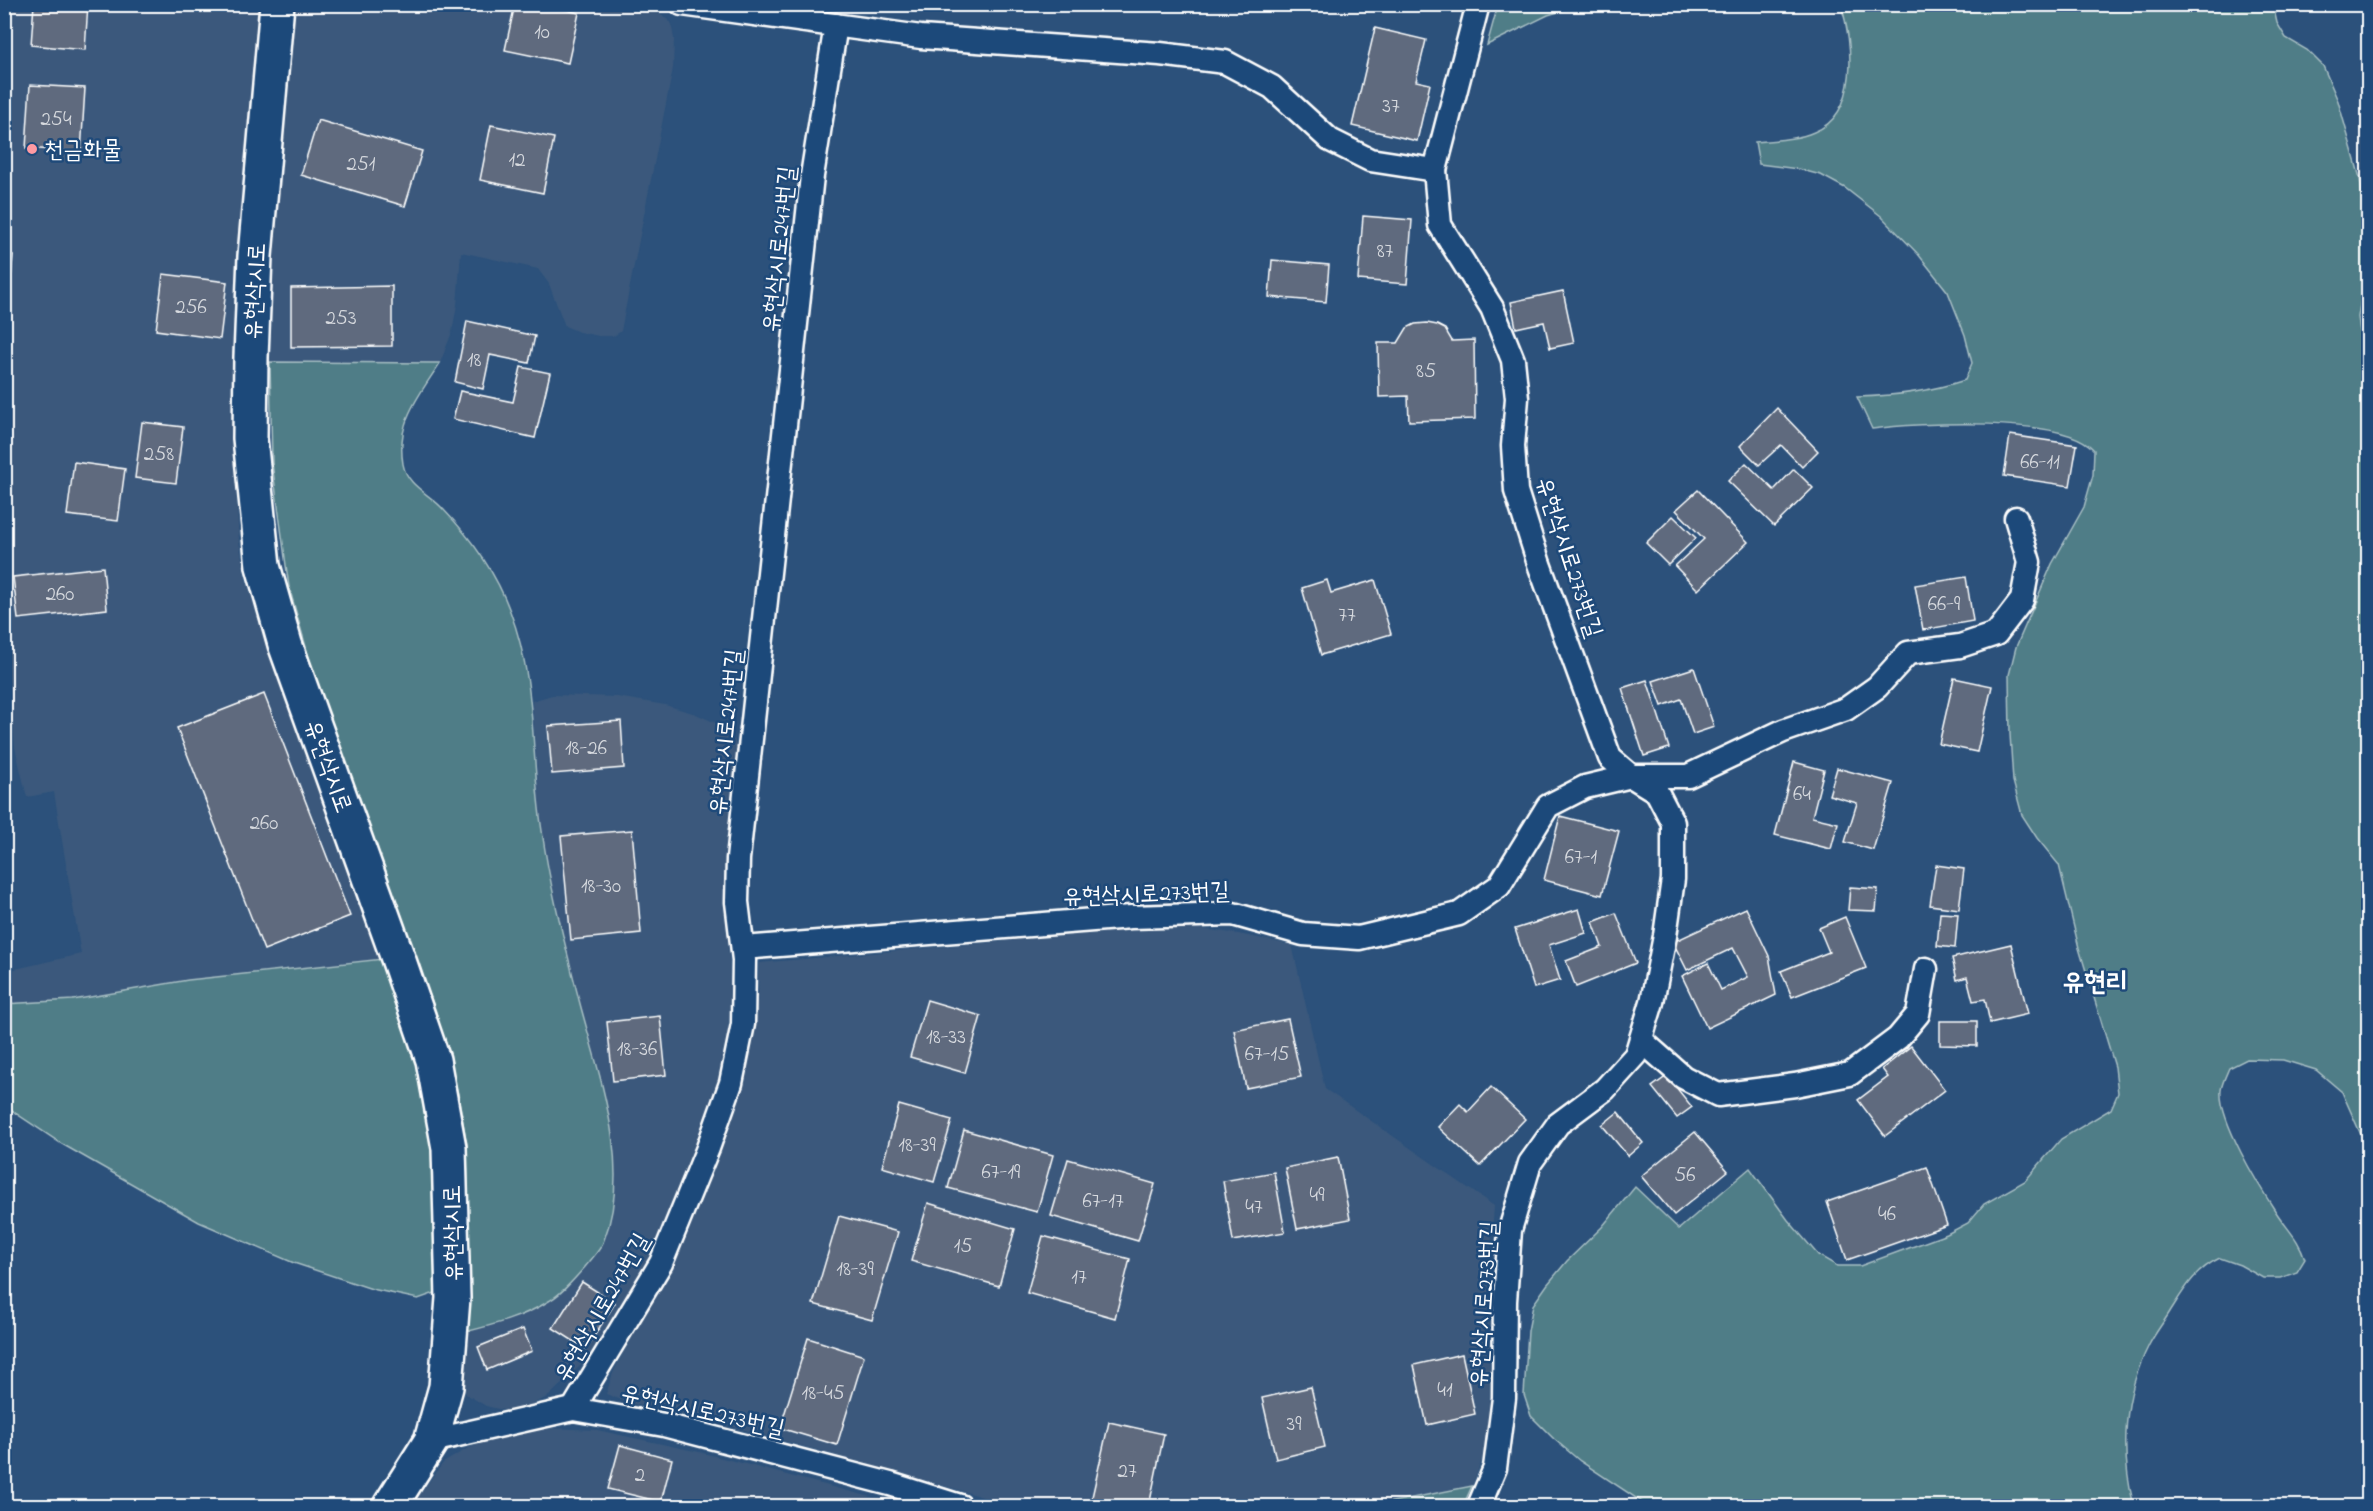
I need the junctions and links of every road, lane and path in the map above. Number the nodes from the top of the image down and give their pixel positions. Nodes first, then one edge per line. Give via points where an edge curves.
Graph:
1 (277, 4) edge
2 (682, 4) edge
3 (1478, 4) edge
4 (836, 26) junction
5 (1435, 170) junction
6 (2016, 518) dead end
7 (1631, 776) junction
8 (743, 948) junction
9 (1926, 969) dead end
10 (1641, 1040) junction
11 (573, 1409) junction
12 (431, 1441) junction
13 (390, 1506) edge
14 (960, 1506) edge
15 (1479, 1506) edge

1 - 12 street, 유현삭시로 via 255,256 251,357 250,438 263,566 285,644 433,1060 449,1148 453,1298 446,1387
2 - 4 lane
3 - 5 lane, 유현삭시로273번길
4 - 5 lane via 1225,63 1272,87 1329,140 1370,160
4 - 8 lane, 유현삭시로247번길 via 812,177 738,858 737,902
5 - 7 lane, 유현삭시로273번길 via 1440,225 1492,308 1513,360 1517,398 1516,491 1536,554 1610,758
6 - 7 lane, 유현삭시로273번길 via 2029,562 2022,600 1996,634 1960,646 1908,653 1877,687 1846,709 1784,731 1688,776
7 - 8 lane, 유현삭시로273번길 via 1585,787 1548,806 1499,886 1459,914 1359,938 1303,934 1233,914 1131,917
7 - 10 lane, 유현삭시로273번길 via 1657,792 1673,823 1673,879 1665,936
8 - 11 lane, 유현삭시로247번길 via 743,1024 731,1083 708,1148 662,1263
9 - 10 lane via 1918,1014 1898,1038 1850,1074 1718,1095 1683,1077
10 - 15 lane, 유현삭시로273번길 via 1636,1055 1605,1089 1558,1124 1530,1162 1510,1230 1504,1398 1495,1468
11 - 12 lane, 유현삭시로273번길
11 - 14 lane, 유현삭시로273번길 via 664,1425
12 - 13 street, 유현삭시로

